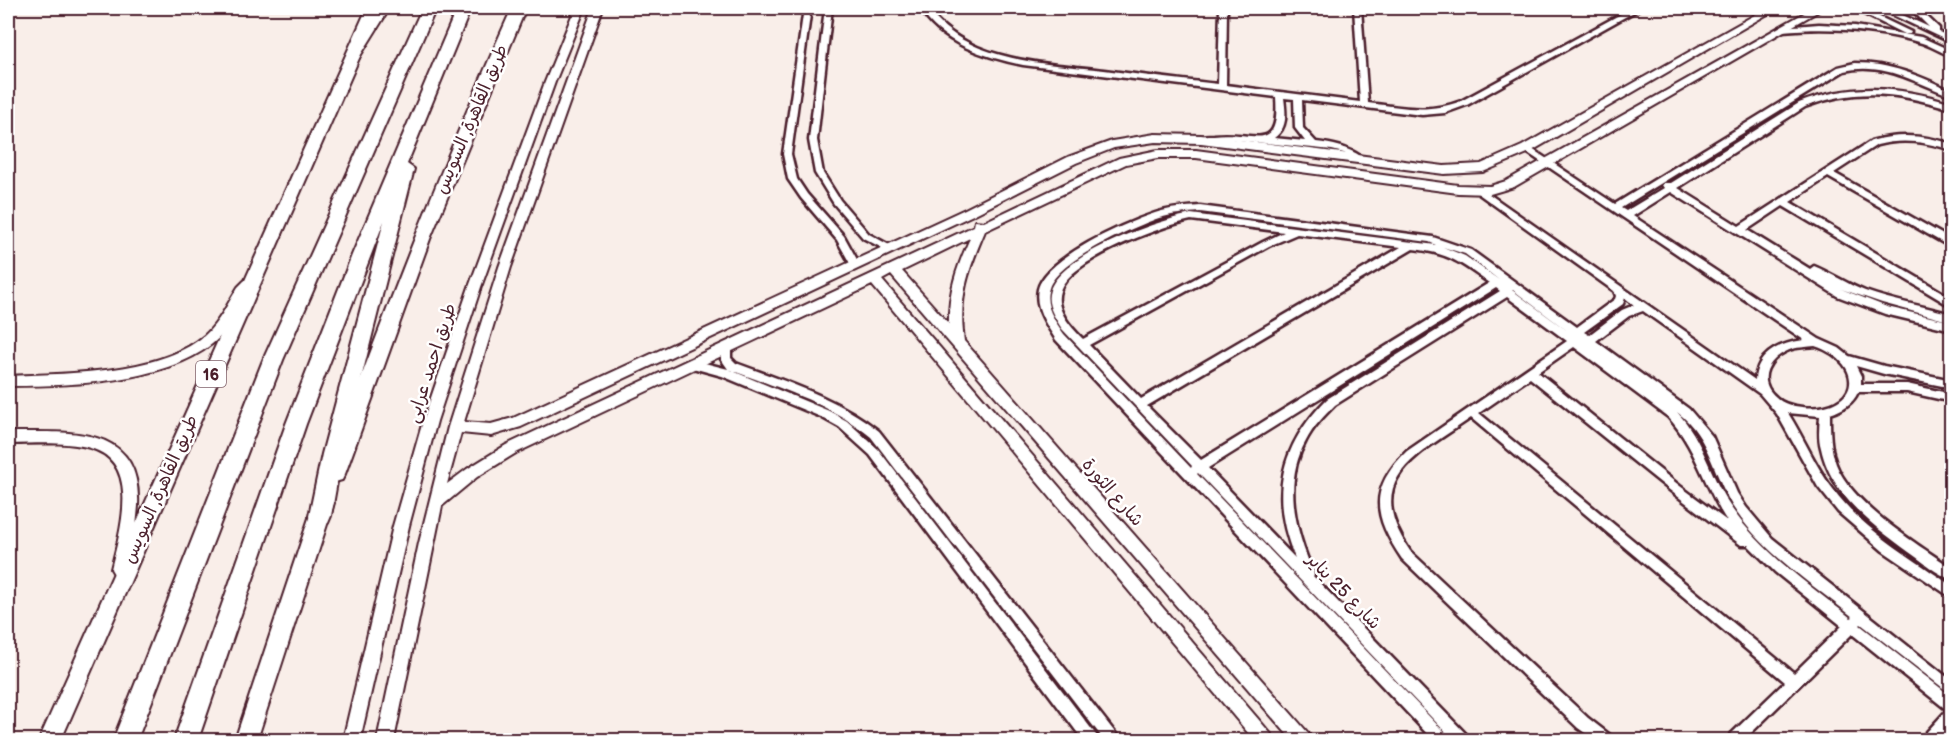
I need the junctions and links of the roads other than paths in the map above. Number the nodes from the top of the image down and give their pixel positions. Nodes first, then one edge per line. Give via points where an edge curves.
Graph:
1 (374, 8) edge
2 (383, 8) edge
3 (429, 8) edge
4 (464, 8) edge
5 (519, 8) edge
6 (580, 8) edge
7 (598, 8) edge
8 (807, 8) edge
9 (828, 8) edge
10 (943, 8) edge
11 (1224, 8) edge
12 (1358, 8) edge
13 (1637, 8) edge
14 (1773, 8) edge
15 (1819, 8) edge
16 (1856, 8) edge
17 (1882, 8) edge
18 (1914, 8) edge
19 (924, 10) edge
20 (1799, 12) edge
21 (1782, 29) junction
22 (1950, 40) edge
23 (1927, 42) junction
24 (1952, 54) edge
25 (352, 58) junction
26 (1654, 77) junction
27 (1222, 88) junction
28 (1678, 90) junction
29 (1952, 94) edge
30 (1280, 95) junction
31 (1298, 98) junction
32 (1364, 106) junction
33 (1952, 106) edge
34 (417, 121) junction
35 (1281, 126) junction
36 (1299, 128) junction
37 (1201, 139) junction
38 (1261, 139) junction
39 (1313, 145) junction
40 (1952, 147) edge
41 (1526, 149) junction
42 (1326, 155) junction
43 (1359, 159) junction
44 (1548, 164) junction
45 (1329, 171) junction
46 (1827, 173) junction
47 (1664, 178) junction
48 (1675, 185) junction
49 (1479, 190) junction
50 (1783, 202) junction
51 (1615, 208) junction
52 (969, 212) junction
53 (847, 213) junction
54 (1626, 216) junction
55 (827, 222) junction
56 (981, 226) junction
57 (1264, 226) junction
58 (1743, 228) junction
59 (1322, 229) junction
60 (1297, 230) junction
61 (1338, 231) junction
62 (1266, 244) junction
63 (1412, 245) junction
64 (1952, 245) edge
65 (490, 248) junction
66 (513, 248) junction
67 (890, 249) junction
68 (1465, 255) junction
69 (855, 265) junction
70 (893, 269) junction
71 (255, 275) junction
72 (873, 278) junction
73 (1497, 283) junction
74 (1620, 290) junction
75 (1509, 291) junction
76 (1952, 303) edge
77 (1644, 307) junction
78 (1952, 318) edge
79 (1952, 326) edge
80 (1575, 336) junction
81 (1588, 340) junction
82 (957, 341) junction
83 (1815, 342) junction
84 (1082, 344) junction
85 (726, 348) junction
86 (1848, 360) junction
87 (693, 364) junction
88 (1530, 372) junction
89 (8, 381) edge
90 (1952, 384) edge
91 (1854, 388) junction
92 (1763, 391) junction
93 (1320, 392) junction
94 (1952, 398) edge
95 (567, 400) junction
96 (1772, 400) junction
97 (1332, 402) junction
98 (1141, 404) junction
99 (1825, 411) junction
100 (1471, 412) junction
101 (577, 417) junction
102 (455, 427) junction
103 (8, 438) edge
104 (1195, 470) junction
105 (436, 502) junction
106 (1098, 504) junction
107 (320, 516) junction
108 (1076, 518) junction
109 (1876, 519) junction
110 (1865, 529) junction
111 (1760, 551) junction
112 (1952, 575) edge
113 (1313, 585) junction
114 (1952, 593) edge
115 (112, 598) junction
116 (1856, 622) junction
117 (1794, 682) junction
118 (1952, 689) edge
119 (1414, 700) junction
120 (1952, 706) edge
121 (1952, 714) edge
122 (50, 741) edge
123 (125, 741) edge
124 (186, 741) edge
125 (246, 741) edge
126 (351, 741) edge
127 (385, 741) edge
128 (1091, 741) edge
129 (1112, 741) edge
130 (1265, 741) edge
131 (1303, 741) edge
132 (1442, 741) edge
133 (1462, 741) edge
134 (1605, 741) edge
135 (1735, 741) edge
136 (1929, 741) edge

1 - 25 highway, طريق القاهرة, السويس / 16
2 - 25 highway
3 - 123 highway via 269,371
4 - 34 highway
5 - 107 highway, طريق القاهرة, السويس via 472,112 413,261
6 - 65 street, طريق احمد عرابى
7 - 66 street
8 - 55 street via 787,154 793,179
9 - 53 street via 813,140 819,173
10 - 19 street
11 - 27 street
12 - 32 street
13 - 32 street via 1458,106 1422,112
14 - 26 street
15 - 20 street
16 - 23 street
17 - 22 street
18 - 22 street
19 - 27 street via 954,38 1010,61
20 - 21 street
21 - 23 street via 1850,26
21 - 28 street
23 - 24 street
25 - 71 highway, طريق القاهرة, السويس / 16
26 - 28 street
26 - 41 street
27 - 30 street
28 - 44 street
29 - 47 street via 1889,69 1850,66 1824,78
30 - 31 street
30 - 35 street
31 - 32 street
31 - 36 street
33 - 48 street via 1880,91 1826,95 1802,105
34 - 107 highway via 332,454
34 - 124 highway via 296,424
35 - 36 street
35 - 38 street via 1275,135
36 - 39 street
37 - 38 street
37 - 42 street
37 - 52 street via 1132,140 1102,148
38 - 39 street
39 - 43 street via 1342,150
40 - 46 street via 1911,137 1884,140
41 - 43 street via 1494,165 1471,170
41 - 44 street
42 - 43 street
42 - 45 street
44 - 49 street via 1501,188
44 - 51 street
45 - 49 street
45 - 56 street via 1196,154 1140,157 1107,167
46 - 50 street
46 - 64 street
47 - 48 street
47 - 51 street
48 - 54 street
48 - 58 street
49 - 74 street
50 - 58 street
50 - 76 street
51 - 54 street
52 - 56 street
52 - 67 street
53 - 55 street
53 - 67 street via 866,236
54 - 83 street
55 - 69 street via 841,238
56 - 70 street
56 - 82 street via 954,296
57 - 60 street
57 - 62 street via 1269,233
57 - 84 street via 1204,218 1178,219 1076,265 1060,280 1054,299 1060,319
58 - 78 street via 1844,288
58 - 79 street via 1826,286 1854,300
59 - 60 street
59 - 61 street
59 - 104 street via 1201,208 1172,210 1078,253 1056,266 1048,276 1042,300 1051,326
60 - 62 street
61 - 63 street
61 - 68 street via 1443,242
62 - 84 street
63 - 68 street
63 - 98 street
65 - 66 street
65 - 126 street, طريق احمد عرابى via 415,472
66 - 102 street
67 - 69 street
68 - 73 street
68 - 80 street
69 - 95 street
70 - 72 street
70 - 82 street, شارع الثورة
71 - 89 street via 212,336 189,352 115,373
71 - 115 highway, طريق القاهرة, السويس / 16
72 - 85 street
72 - 108 street
73 - 75 street
73 - 93 street
74 - 77 street
74 - 80 street via 1619,301
75 - 80 street
75 - 97 street
77 - 81 street via 1630,310
77 - 92 street
80 - 81 street
80 - 88 street
80 - 111 street via 1683,424 1719,498
81 - 116 street via 1694,421 1708,439 1732,496 1754,527
82 - 106 street, شارع الثورة
83 - 86 street
83 - 92 street via 1785,346 1771,354 1760,374
84 - 98 street
85 - 87 street
85 - 129 street via 726,360 732,366 829,403 875,434
86 - 90 street
86 - 91 street via 1853,369
87 - 101 street
87 - 128 street via 724,372 825,414 874,452
88 - 100 street
88 - 111 street
91 - 94 street via 1907,388
91 - 99 street via 1847,400
92 - 96 street
93 - 97 street
93 - 104 street
95 - 101 street
95 - 102 street via 503,427
96 - 99 street via 1799,412
96 - 110 street via 1789,423 1818,480
97 - 113 street via 1304,432 1288,476 1290,529
98 - 104 street
99 - 109 street via 1830,465 1856,501
100 - 117 street
100 - 134 street via 1411,454 1394,471 1384,498 1390,530 1406,555
101 - 105 street via 485,464
102 - 105 street
103 - 115 street via 98,443 121,458 130,482 130,502 126,540
104 - 113 street, شارع 25 يناير
104 - 119 street, شارع 25 يناير
105 - 127 street
106 - 108 street
106 - 131 street, شارع الثورة
107 - 125 highway, طريق القاهرة, السويس
108 - 130 street
109 - 110 street
109 - 112 street
110 - 114 street
111 - 116 street
113 - 119 street, شارع 25 يناير
115 - 122 highway, طريق القاهرة, السويس / 16
116 - 117 street
116 - 118 street
116 - 120 street
117 - 135 street
119 - 132 street, شارع 25 يناير
119 - 133 street, شارع 25 يناير
121 - 136 street

